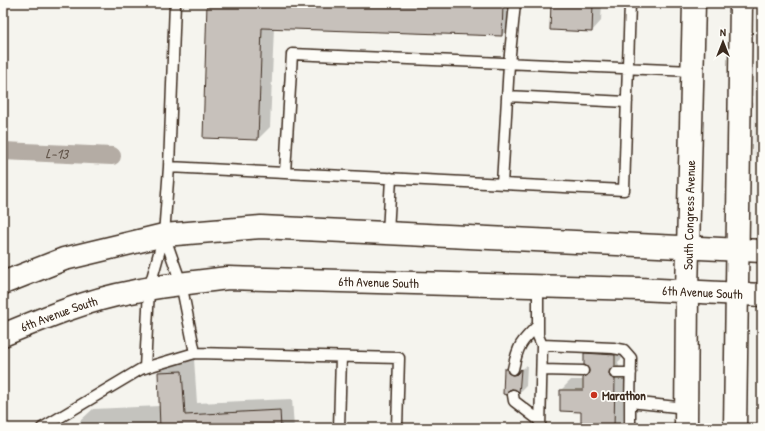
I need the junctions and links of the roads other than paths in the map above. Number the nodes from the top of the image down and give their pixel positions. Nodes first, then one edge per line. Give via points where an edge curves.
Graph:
1 (175, 3) edge
2 (515, 3) edge
3 (630, 3) edge
4 (694, 3) edge
5 (741, 3) edge
6 (509, 64) junction
7 (628, 69) junction
8 (692, 71) junction
9 (507, 96) junction
10 (627, 102) junction
11 (169, 167) junction
12 (285, 173) junction
13 (391, 178) junction
14 (502, 184) junction
15 (388, 233) junction
16 (164, 235) junction
17 (688, 247) junction
18 (737, 250) junction
19 (762, 251) edge
20 (3, 283) edge
21 (181, 284) junction
22 (538, 287) junction
23 (149, 289) junction
24 (687, 291) junction
25 (737, 294) junction
26 (762, 295) edge
27 (538, 325) junction
28 (3, 335) edge
29 (542, 345) junction
30 (195, 353) junction
31 (341, 356) junction
32 (145, 368) junction
33 (514, 369) dead end
34 (542, 370) junction
35 (584, 371) dead end
36 (615, 373) dead end
37 (631, 373) junction
38 (513, 395) dead end
39 (630, 402) junction
40 (686, 418) edge
41 (540, 424) edge
42 (42, 428) edge
43 (339, 428) edge
44 (397, 428) edge
45 (630, 428) edge
46 (736, 428) edge

1 - 11 lane
2 - 6 lane
3 - 7 lane
4 - 8 street, South Congress Avenue
5 - 18 street
6 - 7 lane
6 - 9 lane
6 - 12 lane via 292,54
7 - 8 lane
7 - 10 lane
8 - 17 street, South Congress Avenue
9 - 10 lane
9 - 14 lane
10 - 14 lane via 624,190
11 - 12 lane
11 - 16 lane
12 - 13 lane
13 - 14 lane
13 - 15 lane
15 - 16 street via 261,227
15 - 17 street
16 - 20 street via 64,259
16 - 21 lane
16 - 23 lane
17 - 18 street
17 - 24 street, South Congress Avenue
18 - 19 street
18 - 25 street
21 - 22 street, 6th Avenue South via 228,278
21 - 23 street, 6th Avenue South
21 - 30 lane
22 - 24 street, 6th Avenue South
22 - 27 lane
23 - 28 street, 6th Avenue South via 86,304
23 - 32 lane
24 - 25 street, 6th Avenue South
24 - 40 street, South Congress Avenue
25 - 26 street, 6th Avenue South
25 - 46 street
27 - 29 lane via 538,336
27 - 33 lane via 521,342
29 - 34 lane
29 - 37 lane via 624,350 631,358
30 - 31 lane
30 - 32 lane
31 - 43 lane
31 - 44 lane via 399,358
32 - 42 lane
34 - 35 lane
34 - 41 lane
36 - 37 lane
37 - 39 lane
38 - 41 lane via 514,401
39 - 40 lane
39 - 45 lane

